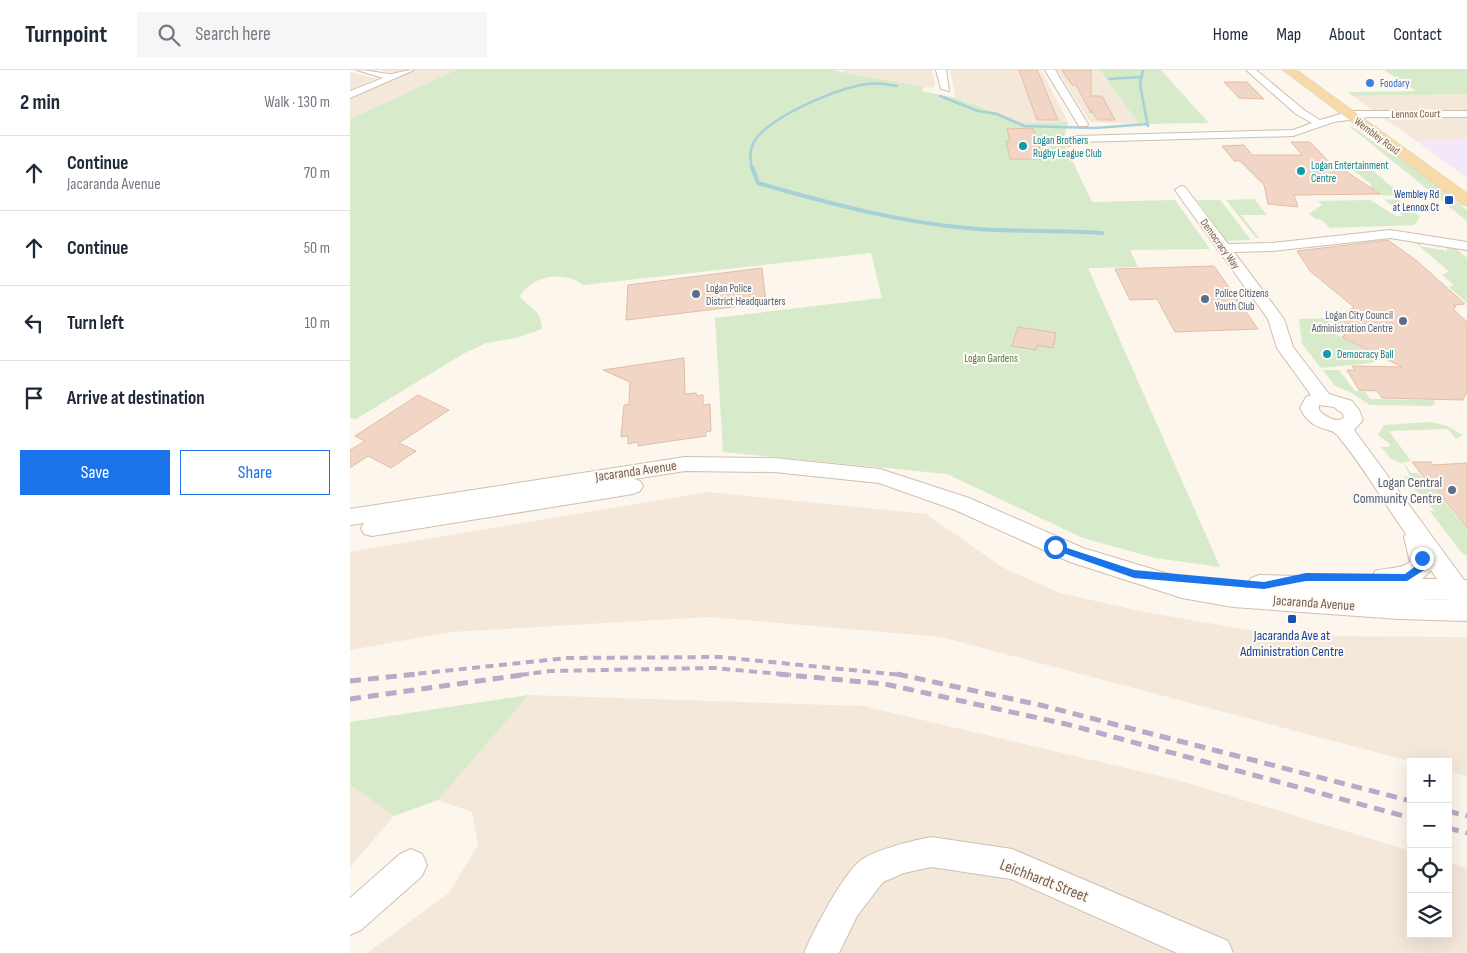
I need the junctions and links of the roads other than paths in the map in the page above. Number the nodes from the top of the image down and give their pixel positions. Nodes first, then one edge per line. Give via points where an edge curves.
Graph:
1 (362, 70) edge
2 (409, 70) edge
3 (942, 70) edge
4 (1050, 70) edge
5 (1251, 70) edge
6 (1289, 70) edge
7 (1303, 70) edge
8 (393, 76) junction
9 (946, 89) dead end
10 (350, 95) edge
11 (1332, 103) junction
12 (1467, 114) edge
13 (1355, 115) junction
14 (1321, 121) junction
15 (1082, 124) dead end
16 (1372, 132) junction
17 (1069, 143) dead end
18 (1467, 189) edge
19 (1181, 190) dead end
20 (1467, 201) edge
21 (1467, 239) edge
22 (1467, 246) edge
23 (1223, 248) junction
24 (922, 490) junction
25 (350, 517) edge
26 (1411, 523) junction
27 (350, 532) edge
28 (1134, 574) junction
29 (1264, 585) junction
30 (1465, 599) edge
31 (411, 864) dead end
32 (350, 919) edge
33 (821, 953) edge
34 (1216, 953) edge

1 - 8 street
2 - 8 street
3 - 9 street
4 - 15 street
5 - 14 street via 1300,112
6 - 11 main road, Wembley Road
7 - 13 main road, Wembley Road
8 - 10 street
11 - 13 main road, Wembley Road
11 - 14 street
12 - 13 street, Lennox Court
13 - 14 street, Lennox Court
13 - 16 main road, Wembley Road
13 - 18 main road, Wembley Road
14 - 16 street
14 - 17 street, Lennox Court via 1311,129 1293,133 1077,139
16 - 20 main road, Wembley Road
19 - 23 street, Democracy Way
21 - 22 street via 1464,241
22 - 23 street via 1390,234 1272,247
23 - 26 street, Democracy Way via 1276,319 1285,348 1323,398 1312,401 1308,408 1310,413 1327,424 1342,427
24 - 25 street, Jacaranda Avenue via 880,476 826,470 731,463 685,464
24 - 27 street, Jacaranda Avenue via 736,475 698,476
24 - 28 street, Jacaranda Avenue via 962,504 1078,556
26 - 29 street via 1422,558 1421,567 1407,577 1306,577
26 - 30 street, Democracy Way
28 - 29 street, Jacaranda Avenue
28 - 30 street, Jacaranda Avenue via 1182,588 1233,597 1399,609
29 - 30 street, Jacaranda Avenue
31 - 32 street
33 - 34 street, Leichhardt Street via 846,905 872,871 903,858 931,852 1012,864

